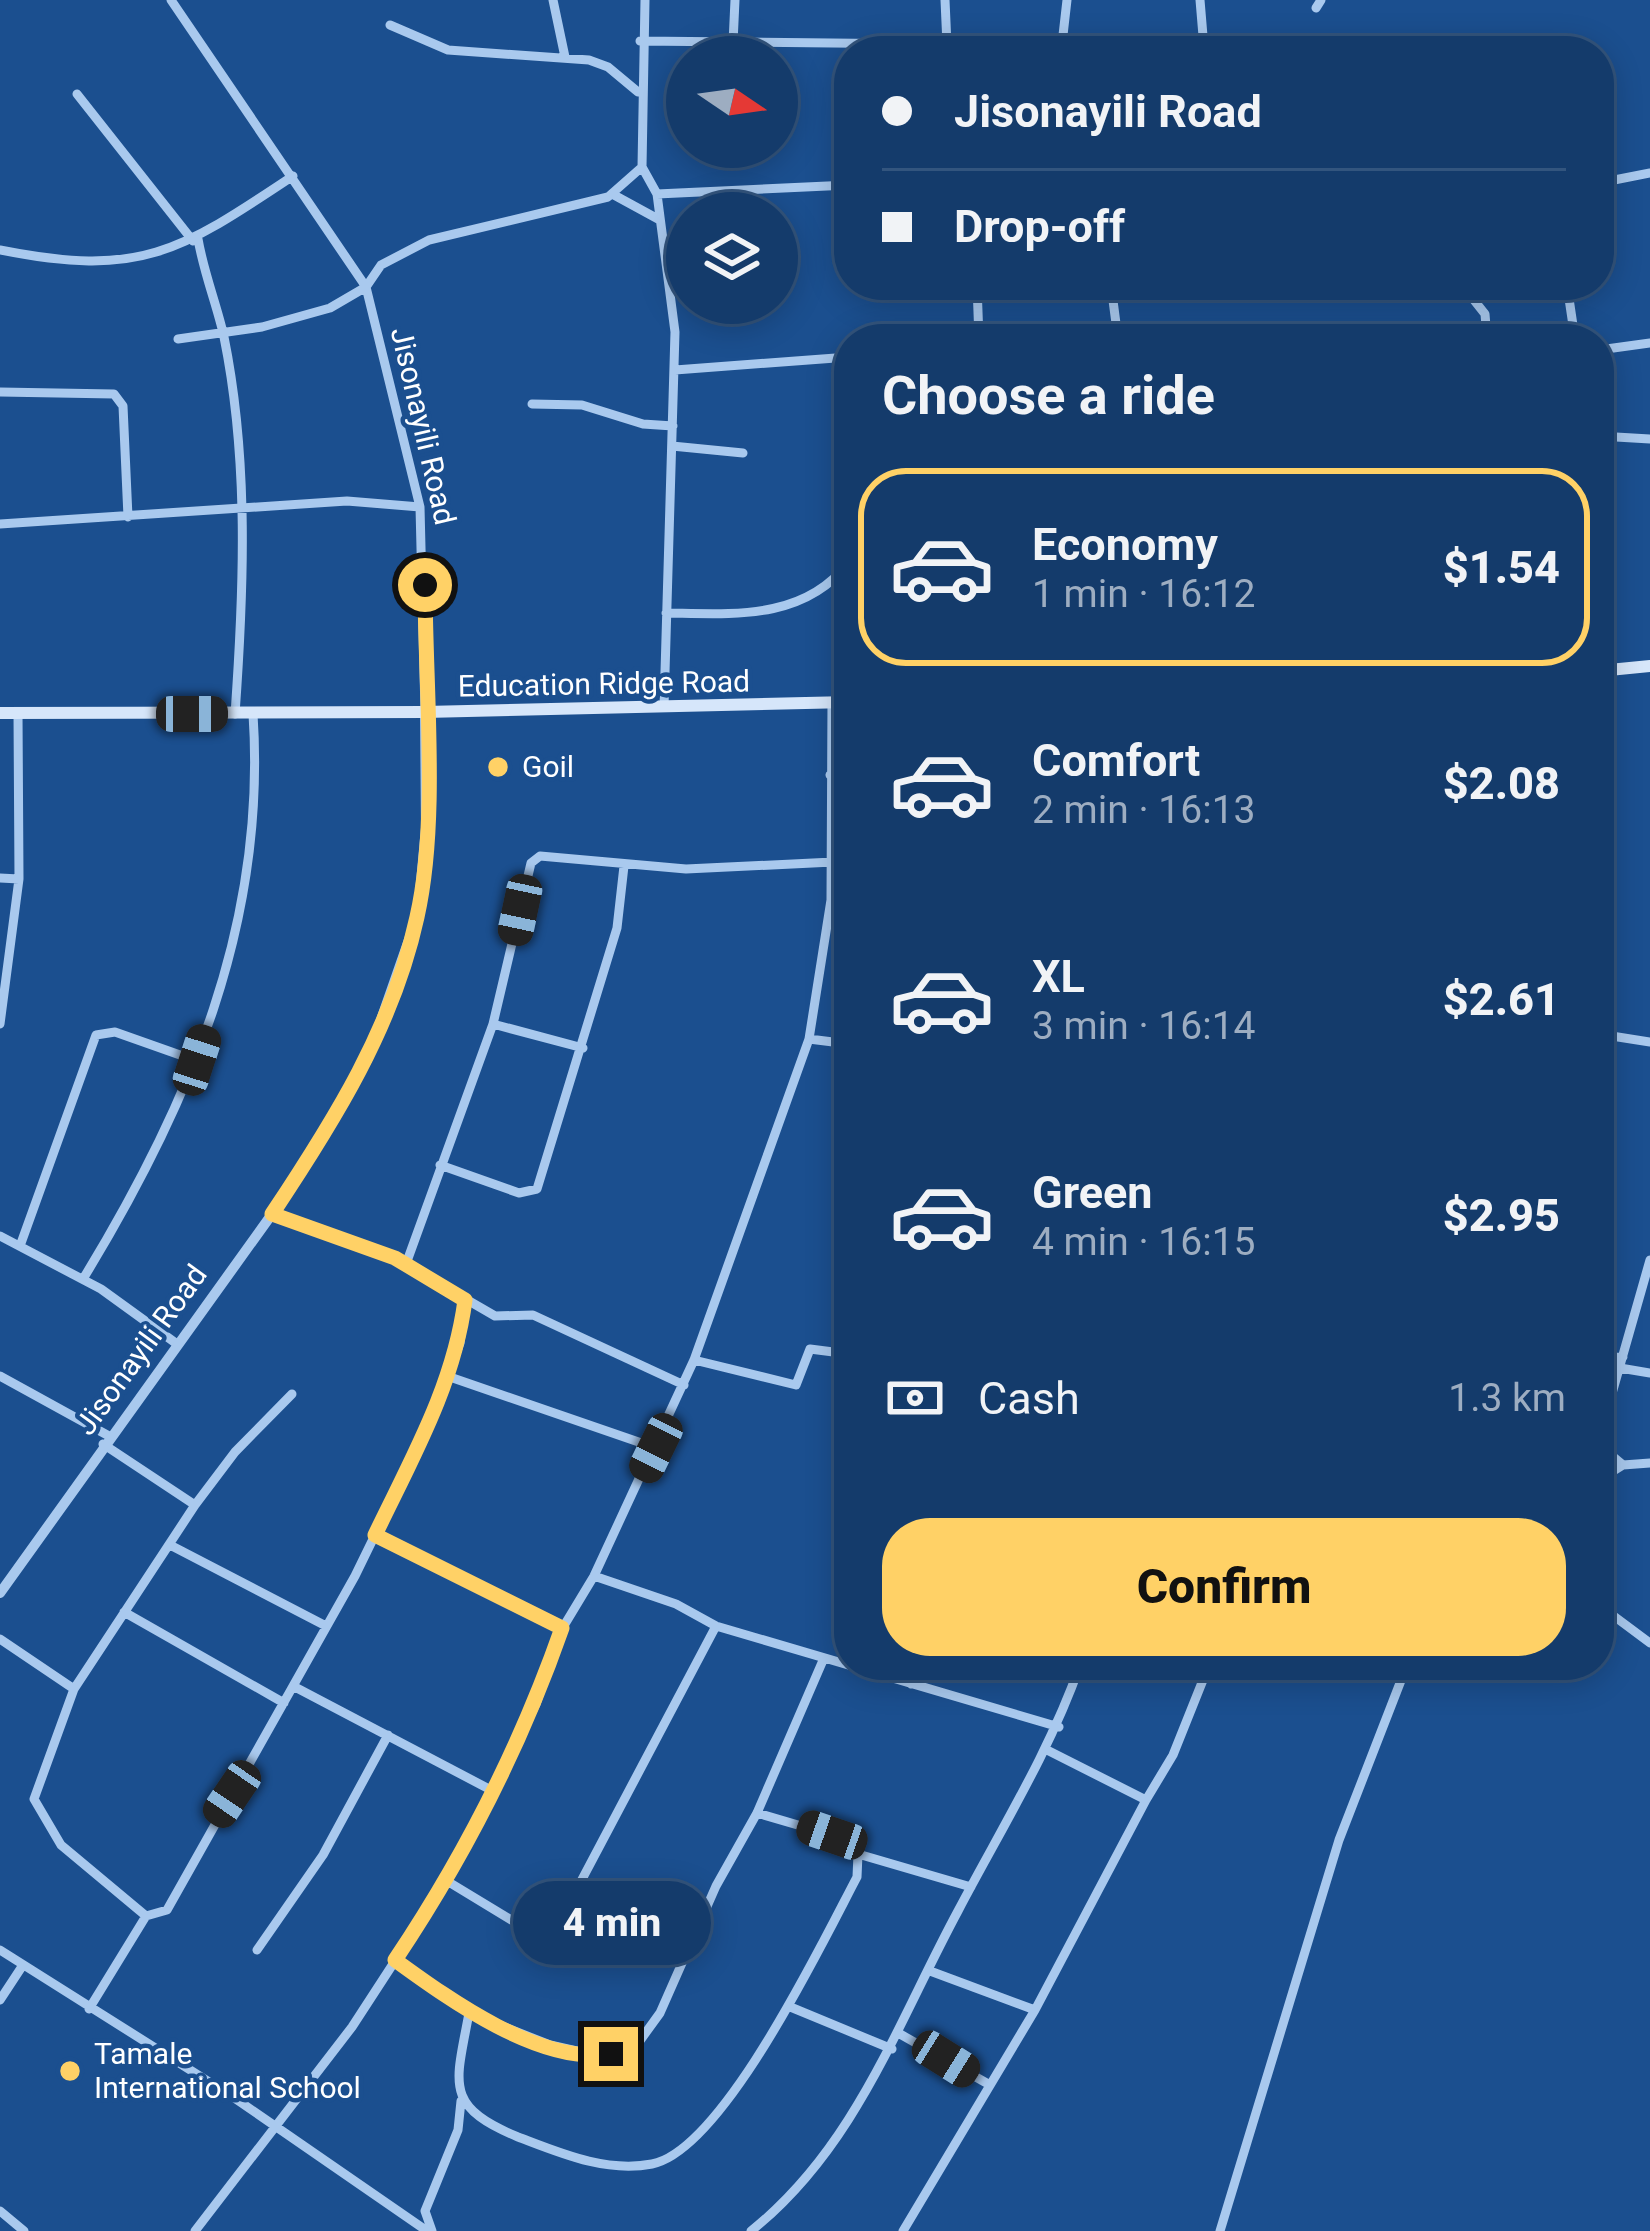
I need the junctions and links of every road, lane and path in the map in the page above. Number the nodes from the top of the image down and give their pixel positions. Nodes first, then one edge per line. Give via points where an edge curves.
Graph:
1 (171, 0) edge
2 (553, 0) edge
3 (645, 0) edge
4 (735, 0) edge
5 (945, 0) edge
6 (1067, 0) edge
7 (1200, 0) edge
8 (390, 25) dead end
9 (734, 36) edge
10 (947, 36) edge
11 (1063, 36) edge
12 (1203, 36) edge
13 (640, 41) junction
14 (666, 42) edge
15 (798, 43) edge
16 (834, 43) edge
17 (566, 57) junction
18 (77, 94) dead end
19 (640, 94) junction
20 (642, 167) junction
21 (1650, 173) edge
22 (293, 176) junction
23 (1614, 180) edge
24 (834, 185) edge
25 (657, 194) junction
26 (614, 195) junction
27 (658, 219) junction
28 (195, 240) junction
29 (0, 250) edge
30 (366, 287) junction
31 (223, 333) junction
32 (178, 339) dead end
33 (1650, 344) edge
34 (1614, 348) edge
35 (834, 358) edge
36 (675, 370) junction
37 (0, 392) edge
38 (532, 404) dead end
39 (673, 426) junction
40 (1614, 437) edge
41 (1650, 439) edge
42 (672, 446) junction
43 (743, 453) dead end
44 (420, 507) junction
45 (241, 510) junction
46 (128, 518) junction
47 (0, 524) edge
48 (834, 581) edge
49 (666, 613) junction
50 (1650, 666) edge
51 (1614, 670) edge
52 (832, 702) joint
53 (664, 706) junction
54 (425, 712) junction
55 (0, 713) edge
56 (18, 713) junction
57 (235, 714) junction
58 (253, 714) junction
59 (830, 775) junction
60 (834, 776) edge
61 (833, 862) junction
62 (624, 866) junction
63 (0, 878) edge
64 (19, 879) junction
65 (0, 1024) edge
66 (493, 1024) junction
67 (1614, 1036) edge
68 (809, 1039) junction
69 (834, 1042) edge
70 (1650, 1042) edge
71 (583, 1048) junction
72 (197, 1060) junction
73 (440, 1165) junction
74 (272, 1214) junction
75 (0, 1237) edge
76 (20, 1246) junction
77 (1650, 1260) edge
78 (406, 1264) junction
79 (83, 1279) junction
80 (465, 1300) junction
81 (176, 1345) junction
82 (834, 1352) edge
83 (694, 1360) junction
84 (1614, 1361) edge
85 (1622, 1362) junction
86 (1650, 1373) edge
87 (0, 1376) edge
88 (447, 1376) junction
89 (684, 1385) junction
90 (1614, 1390) edge
91 (292, 1394) dead end
92 (106, 1440) junction
93 (656, 1448) junction
94 (1614, 1456) edge
95 (1650, 1463) edge
96 (1623, 1465) junction
97 (1614, 1471) edge
98 (196, 1505) junction
99 (375, 1535) junction
100 (170, 1545) junction
101 (594, 1576) junction
102 (0, 1593) edge
103 (124, 1612) junction
104 (1614, 1615) edge
105 (326, 1626) junction
106 (716, 1626) junction
107 (562, 1628) junction
108 (0, 1639) edge
109 (1650, 1643) edge
110 (824, 1658) junction
111 (834, 1661) edge
112 (898, 1680) edge
113 (908, 1680) edge
114 (1075, 1680) edge
115 (1203, 1680) edge
116 (1400, 1680) edge
117 (911, 1684) junction
118 (293, 1686) junction
119 (74, 1689) junction
120 (284, 1703) junction
121 (1059, 1727) junction
122 (388, 1736) junction
123 (1047, 1750) junction
124 (491, 1790) junction
125 (1146, 1800) junction
126 (757, 1814) junction
127 (858, 1855) junction
128 (447, 1881) junction
129 (971, 1887) junction
130 (146, 1916) junction
131 (0, 1950) edge
132 (256, 1950) dead end
133 (395, 1960) junction
134 (23, 1965) junction
135 (930, 1971) junction
136 (0, 2000) edge
137 (788, 2006) junction
138 (89, 2009) junction
139 (1035, 2010) junction
140 (470, 2013) junction
141 (900, 2033) junction
142 (892, 2049) junction
143 (990, 2085) junction
144 (461, 2095) junction
145 (272, 2125) junction
146 (0, 2211) edge
147 (203, 2229) edge
148 (24, 2231) edge
149 (430, 2231) edge
150 (751, 2231) edge
151 (903, 2231) edge
152 (1220, 2231) edge

1 - 22 street, Jisonayili Road
2 - 17 street
3 - 13 street
4 - 9 street
5 - 10 street
6 - 11 street
7 - 12 street
8 - 17 street via 448,50
13 - 14 street
13 - 19 street
15 - 16 street
17 - 19 street via 608,67
18 - 28 street
19 - 20 street
20 - 25 street
20 - 26 street
21 - 23 street
22 - 28 street
22 - 30 street, Jisonayili Road
24 - 25 street
25 - 27 street
26 - 27 street
26 - 30 street via 428,240 381,265
27 - 36 street via 673,294
28 - 29 street via 155,257 111,262 64,263
28 - 31 street
30 - 31 street via 300,319
30 - 44 street, Jisonayili Road
31 - 32 street
31 - 45 street
33 - 34 street
35 - 36 street
36 - 39 street
37 - 46 street via 114,394 123,406
38 - 39 street via 582,405
39 - 42 street
40 - 41 street
42 - 43 street
42 - 49 street
44 - 45 street via 347,501
44 - 54 street, Jisonayili Road
45 - 46 street
45 - 57 street via 245,586
46 - 47 street
48 - 49 street via 759,614
49 - 53 street
50 - 51 main road
52 - 53 main road, Education Ridge Road
52 - 59 street
53 - 54 main road, Education Ridge Road
54 - 58 main road, Education Ridge Road
54 - 74 street, Jisonayili Road via 418,914 397,987 367,1060
55 - 56 main road, Education Ridge Road
56 - 57 main road, Education Ridge Road
56 - 64 street
57 - 58 main road, Education Ridge Road
58 - 72 street via 252,810 236,939
59 - 60 street
59 - 61 street
61 - 62 street
61 - 68 street
62 - 66 street via 540,856 531,862
62 - 71 street via 617,928
63 - 64 street
64 - 65 street
66 - 71 street
66 - 73 street
67 - 70 street
68 - 69 street
68 - 83 street
71 - 73 street via 537,1189 519,1193
72 - 76 street via 115,1032 96,1035
72 - 79 street via 164,1140
73 - 78 street
74 - 78 street
74 - 81 street, Jisonayili Road
75 - 76 street
76 - 79 street
77 - 85 street
78 - 80 street
79 - 81 street
80 - 88 street
80 - 89 street via 495,1316 533,1315
81 - 92 street, Jisonayili Road
82 - 83 street via 810,1349 796,1385
83 - 89 street
84 - 85 street
85 - 86 street
85 - 90 street
87 - 92 street
88 - 93 street
88 - 99 street
89 - 93 street
91 - 98 street
92 - 98 street
92 - 102 street, Jisonayili Road
93 - 101 street
94 - 96 street
95 - 96 street
96 - 97 street
98 - 100 street
99 - 105 street
99 - 107 street
100 - 103 street
100 - 105 street
101 - 106 street
101 - 107 street
103 - 119 street
103 - 120 street
104 - 109 street
105 - 118 street
106 - 110 street
106 - 128 street via 553,1924 526,1929
107 - 124 street via 536,1703
108 - 119 street
110 - 111 street
110 - 126 street
112 - 117 street
113 - 117 street
114 - 121 street
115 - 125 street
116 - 152 street via 1339,1840
117 - 121 street
118 - 120 street
118 - 122 street
119 - 130 street via 34,1798 62,1845
120 - 130 street via 166,1910
121 - 123 street
122 - 124 street
122 - 132 street via 323,1856
123 - 125 street
123 - 129 street
124 - 128 street
125 - 139 street
126 - 127 street via 832,1835
126 - 140 street via 639,2042 587,2054
127 - 129 street
127 - 137 street via 857,1877
128 - 133 street
129 - 135 street
130 - 138 street
131 - 134 street
133 - 140 street
133 - 145 street
134 - 136 street
134 - 138 street
135 - 139 street
135 - 141 street
137 - 142 street
137 - 144 street via 715,2122 658,2163 558,2154 482,2123
138 - 145 street
139 - 143 street
140 - 144 street
141 - 142 street
141 - 143 street
142 - 150 street via 810,2176
143 - 151 street
144 - 149 street via 458,2130 424,2211
145 - 147 street
145 - 149 street
146 - 148 street

